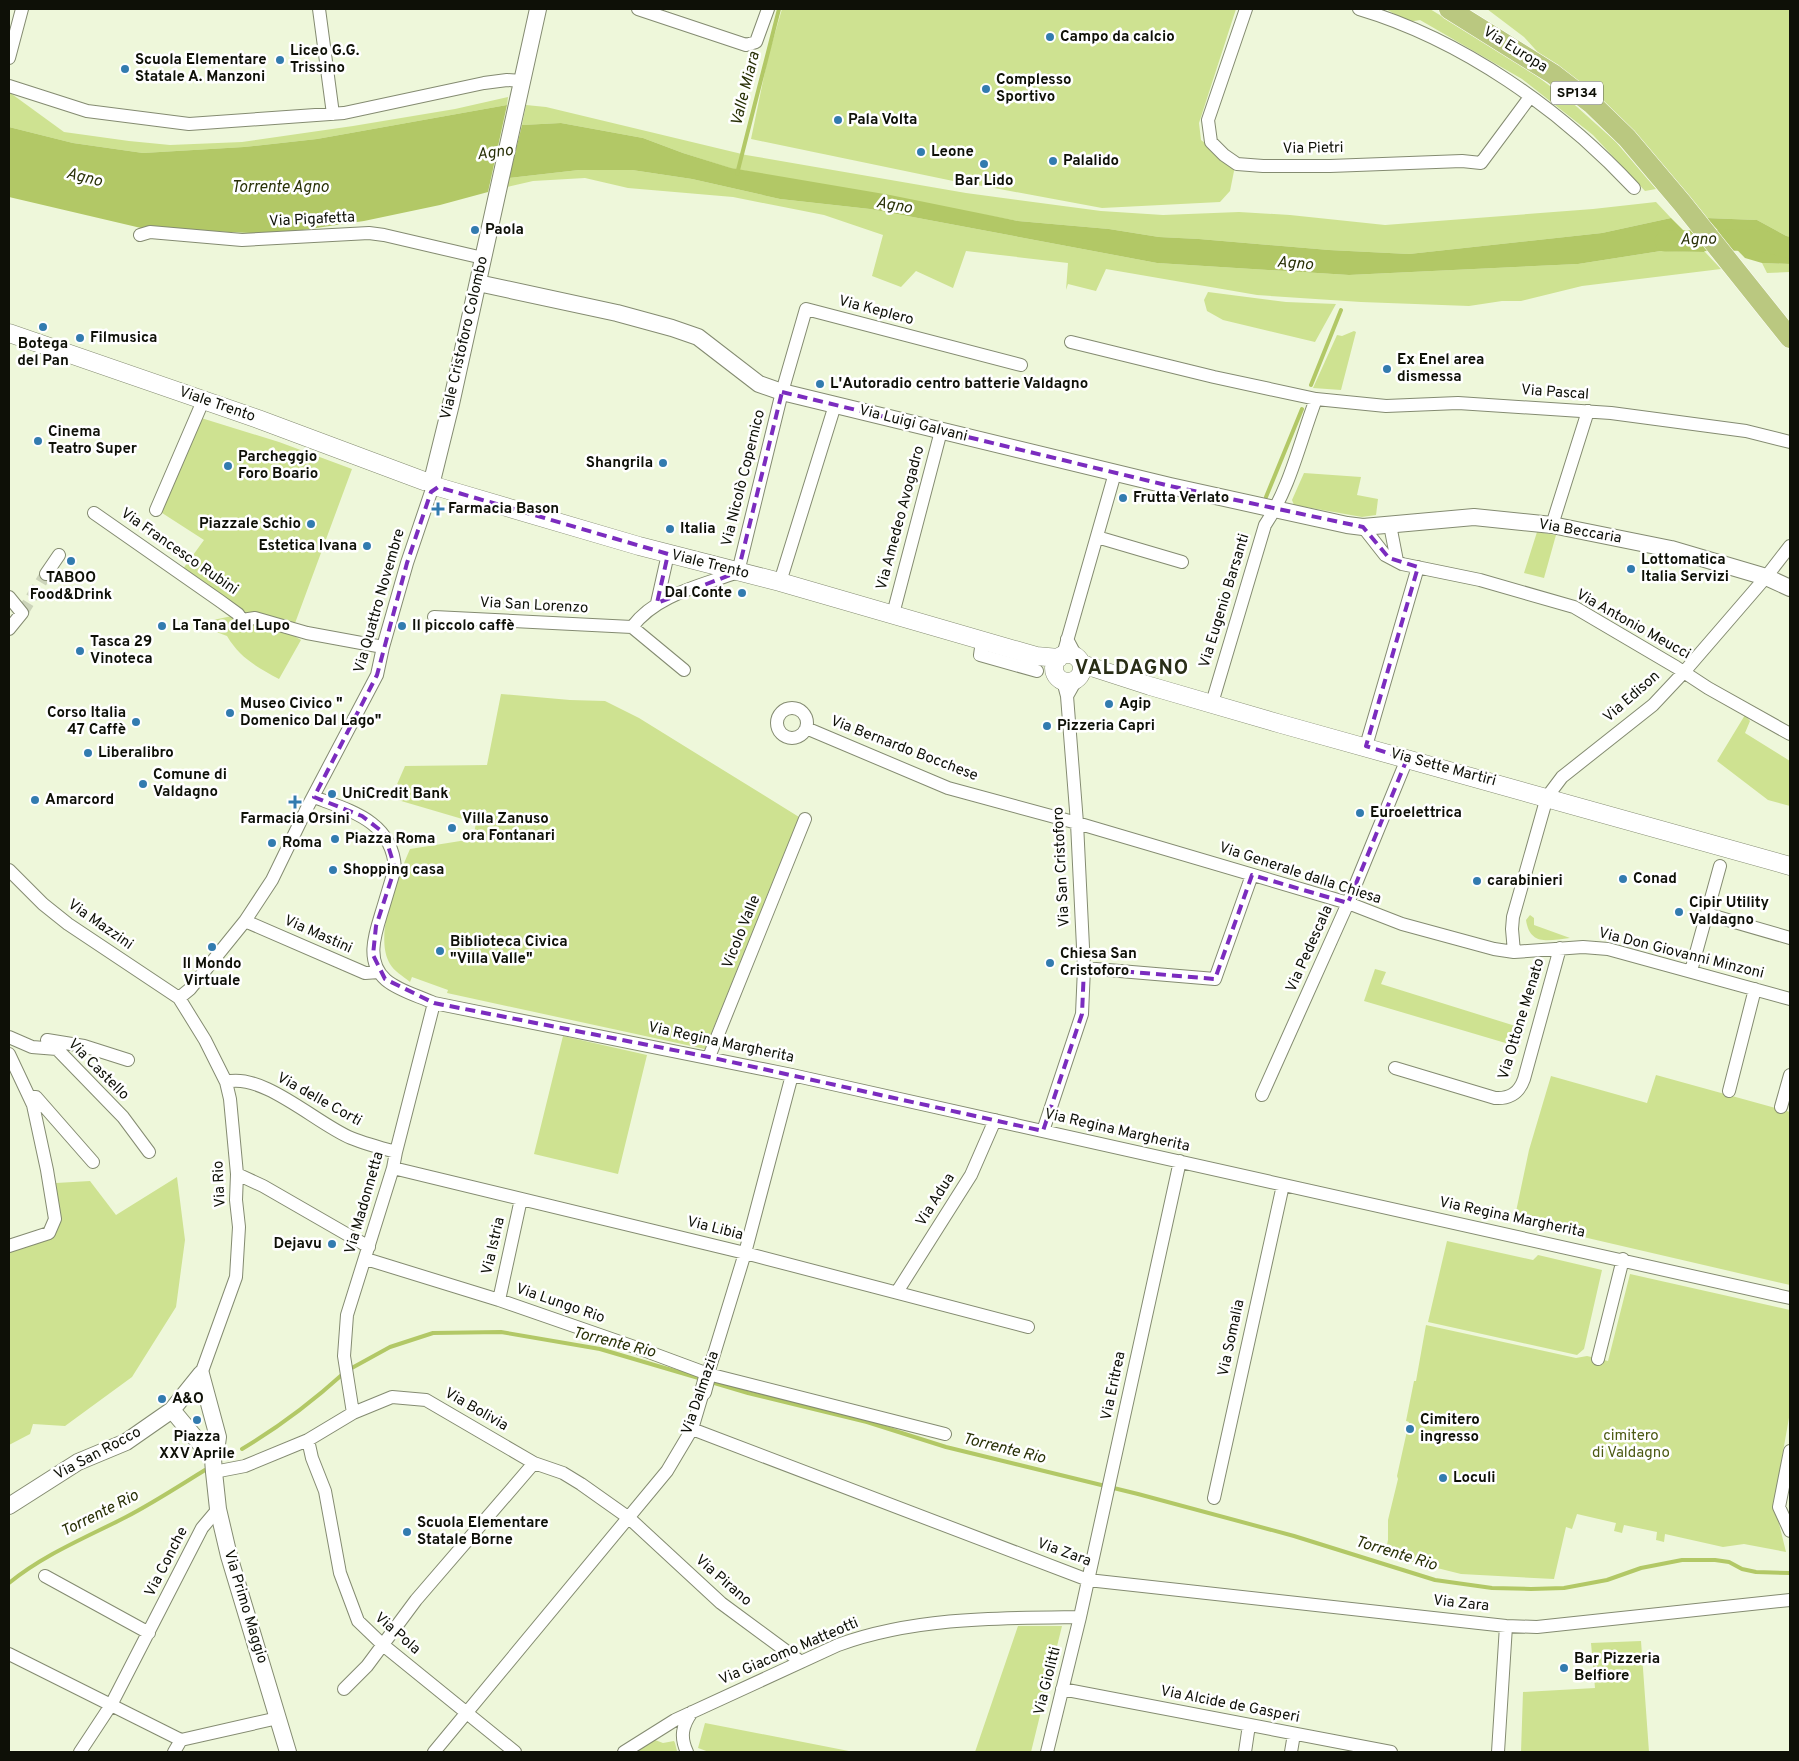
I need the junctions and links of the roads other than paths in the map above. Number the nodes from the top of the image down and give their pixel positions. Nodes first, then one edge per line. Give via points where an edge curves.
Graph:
1 (22, 9) edge
2 (319, 9) edge
3 (538, 9) edge
4 (638, 9) edge
5 (768, 9) edge
6 (1246, 9) edge
7 (1359, 9) edge
8 (1449, 9) edge
9 (9, 58) edge
10 (522, 81) junction
11 (9, 86) edge
12 (1530, 97) junction
13 (333, 114) junction
14 (1634, 188) dead end
15 (140, 235) dead end
16 (483, 258) junction
17 (478, 283) junction
18 (9, 333) edge
19 (1790, 338) edge
20 (1071, 342) dead end
21 (1022, 365) dead end
22 (782, 392) junction
23 (1316, 398) junction
24 (203, 401) junction
25 (835, 405) junction
26 (1588, 412) junction
27 (941, 431) junction
28 (1790, 442) edge
29 (1115, 473) junction
30 (431, 484) junction
31 (156, 510) dead end
32 (1274, 510) junction
33 (94, 513) dead end
34 (1390, 525) junction
35 (1552, 525) junction
36 (1363, 527) junction
37 (1097, 538) junction
38 (1790, 546) edge
39 (668, 554) junction
40 (59, 555) dead end
41 (1397, 561) junction
42 (1182, 562) dead end
43 (1418, 567) junction
44 (738, 572) junction
45 (46, 574) tunnel mouth
46 (1766, 578) junction
47 (780, 582) junction
48 (1790, 588) edge
49 (9, 597) edge
50 (657, 603) junction
51 (893, 614) junction
52 (434, 617) dead end
53 (632, 627) junction
54 (9, 629) edge
55 (383, 647) junction
56 (1037, 663) joint
57 (1071, 668) junction
58 (684, 670) dead end
59 (1684, 672) junction
60 (1212, 703) junction
61 (806, 728) dead end
62 (1790, 734) edge
63 (1366, 746) junction
64 (1407, 759) junction
65 (314, 797) junction
66 (1547, 797) junction
67 (805, 819) dead end
68 (1077, 823) junction
69 (1720, 866) dead end
70 (1790, 866) edge
71 (9, 870) edge
72 (1252, 875) junction
73 (1348, 903) junction
74 (1707, 914) junction
75 (245, 921) junction
76 (1790, 938) edge
77 (1560, 948) junction
78 (1514, 952) junction
79 (1084, 968) junction
80 (1691, 971) junction
81 (379, 972) junction
82 (1755, 989) junction
83 (180, 998) junction
84 (1790, 999) edge
85 (434, 1003) junction
86 (9, 1029) edge
87 (9, 1036) edge
88 (9, 1054) edge
89 (709, 1057) junction
90 (128, 1060) dead end
91 (1395, 1068) dead end
92 (792, 1075) junction
93 (1790, 1075) edge
94 (226, 1082) junction
95 (1729, 1091) dead end
96 (1262, 1095) dead end
97 (29, 1097) junction
98 (1781, 1106) dead end
99 (995, 1120) junction
100 (1043, 1131) junction
101 (149, 1152) dead end
102 (396, 1152) junction
103 (93, 1162) dead end
104 (1180, 1162) junction
105 (393, 1168) junction
106 (236, 1174) junction
107 (1282, 1185) junction
108 (521, 1199) junction
109 (9, 1246) edge
110 (367, 1253) junction
111 (745, 1254) junction
112 (1623, 1259) junction
113 (897, 1292) junction
114 (1790, 1298) edge
115 (499, 1300) junction
116 (1028, 1327) dead end
117 (1598, 1359) dead end
118 (201, 1374) junction
119 (706, 1381) junction
120 (185, 1393) junction
121 (210, 1404) junction
122 (172, 1410) junction
123 (353, 1414) junction
124 (692, 1429) junction
125 (945, 1434) dead end
126 (308, 1440) junction
127 (1790, 1451) edge
128 (534, 1463) junction
129 (214, 1465) junction
130 (1214, 1498) dead end
131 (9, 1506) edge
132 (218, 1509) junction
133 (628, 1518) junction
134 (1790, 1531) edge
135 (45, 1576) dead end
136 (1088, 1580) junction
137 (1790, 1600) edge
138 (1080, 1617) junction
139 (1506, 1626) junction
140 (149, 1633) junction
141 (383, 1645) junction
142 (9, 1654) edge
143 (801, 1662) junction
144 (1062, 1689) junction
145 (344, 1690) dead end
146 (111, 1705) junction
147 (692, 1712) junction
148 (466, 1713) junction
149 (278, 1718) junction
150 (1249, 1725) junction
151 (1294, 1734) junction
152 (181, 1740) junction
153 (80, 1752) edge
154 (174, 1752) edge
155 (288, 1752) edge
156 (434, 1752) edge
157 (514, 1752) edge
158 (624, 1752) edge
159 (687, 1752) edge
160 (1047, 1752) edge
161 (1245, 1752) edge
162 (1291, 1752) edge
163 (1391, 1752) edge
164 (1498, 1752) edge

1 - 9 street
2 - 13 street
3 - 10 street
4 - 5 street via 746,45 756,42
6 - 12 street, Via Pietri via 1208,120 1211,142 1237,164 1330,166 1481,162
7 - 12 street via 1436,40 1494,72
8 - 19 main road, Via Europa / SP134 via 1553,74 1592,104 1627,138
10 - 13 street via 484,83
10 - 16 street, Viale Cristoforo Colombo
11 - 13 street via 87,111 189,124
12 - 14 street via 1578,134
15 - 16 street, Via Pigafetta via 150,232 242,240 369,233
16 - 17 street, Viale Cristoforo Colombo
17 - 22 street, Via Luigi Galvani via 616,313 698,337 759,384
17 - 30 street, Viale Cristoforo Colombo
18 - 24 main road, Viale Trento
20 - 23 street, Via Pascal
21 - 22 street, Via Keplero via 806,309
22 - 25 street, Via Luigi Galvani
22 - 44 street, Via Nicolò Copernico
23 - 26 street, Via Pascal via 1386,406 1458,403
23 - 32 street via 1297,456
24 - 30 main road, Viale Trento
24 - 31 street
25 - 27 street, Via Luigi Galvani
25 - 47 street
26 - 28 street, Via Pascal via 1746,431
26 - 35 street
27 - 29 street, Via Luigi Galvani
27 - 51 street, Via Amedeo Avogadro
29 - 32 street, Via Luigi Galvani
29 - 37 street
30 - 39 main road, Viale Trento
30 - 55 street, Via Quattro Novembre
32 - 36 street, Via Luigi Galvani
32 - 60 street, Via Eugenio Barsanti via 1265,526
33 - 55 street, Via Francesco Rubini via 220,600 242,620 255,618 307,633
34 - 35 street, Via Beccaria via 1474,518
34 - 36 street, Via Beccaria
34 - 41 street
35 - 46 street, Via Beccaria via 1671,549
36 - 41 street, Via Antonio Meucci via 1385,555
37 - 42 street
37 - 57 street
38 - 46 street, Via Edison
39 - 44 main road, Viale Trento
39 - 50 street
40 - 45 street
41 - 43 street, Via Antonio Meucci
43 - 59 street, Via Antonio Meucci via 1480,580 1574,607
43 - 63 street
44 - 47 main road, Viale Trento
44 - 50 street
46 - 48 street, Via Beccaria
46 - 59 street, Via Edison
47 - 51 main road, Viale Trento
49 - 54 street via 22,613
50 - 53 street via 644,612
51 - 56 main road, Viale Trento via 982,641
52 - 53 street, Via San Lorenzo
53 - 58 street
55 - 65 street, Via Quattro Novembre via 377,675
56 - 57 main road, Via Sette Martiri
57 - 60 main road, Via Sette Martiri
57 - 68 street, Via San Cristoforo
59 - 62 street, Via Antonio Meucci
59 - 66 street, Via Edison via 1652,705 1562,777
60 - 63 main road, Via Sette Martiri
61 - 68 street, Via Bernardo Bocchese via 948,788
63 - 64 main road, Via Sette Martiri
64 - 66 main road, Via Sette Martiri
64 - 73 street, Via Pedescala
65 - 75 street, Via Quattro Novembre via 272,880
65 - 81 street via 362,816 388,840 396,868 376,926 373,955
66 - 70 main road, Via Sette Martiri
66 - 78 street via 1513,917
67 - 89 street, Vicolo Valle
68 - 72 street, Via Generale dalla Chiesa
68 - 79 street, Via San Cristoforo
69 - 74 street
71 - 83 street, Via Mazzini via 68,924
72 - 73 street, Via Generale dalla Chiesa
72 - 79 street via 1215,979
73 - 78 street, Via Generale dalla Chiesa via 1402,924
73 - 96 street, Via Pedescala
74 - 76 street
74 - 80 street
75 - 81 street, Via Mastini via 365,973
75 - 83 street, Via Quattro Novembre
77 - 78 street, Via Don Giovanni Minzoni
77 - 80 street, Via Don Giovanni Minzoni via 1608,949
77 - 91 street, Via Ottone Menato via 1524,1079 1514,1094 1508,1098 1495,1098
79 - 100 street, Via San Cristoforo via 1082,1014
80 - 82 street, Via Don Giovanni Minzoni
81 - 85 street, Via Regina Margherita via 392,984
82 - 84 street, Via Don Giovanni Minzoni
82 - 95 street
83 - 94 street, Via Rio
85 - 89 street, Via Regina Margherita
85 - 102 street, Via Madonnetta
86 - 90 street, Via Castello via 20,1036 84,1046
87 - 101 street, Via Castello via 32,1046 57,1049 123,1117
88 - 97 street
89 - 92 street, Via Regina Margherita
92 - 99 street, Via Regina Margherita
92 - 111 street, Via Dalmazia
93 - 98 street
94 - 102 street, Via delle Corti via 235,1079 251,1082 351,1138
94 - 106 street, Via Rio
97 - 103 street via 36,1097
97 - 109 street via 55,1219 49,1233
99 - 100 street, Via Regina Margherita
99 - 113 street, Via Adua via 971,1175
100 - 104 street, Via Regina Margherita
102 - 105 street, Via Madonnetta
104 - 107 street, Via Regina Margherita
104 - 136 street, Via Eritrea
105 - 108 street, Via Libia
105 - 110 street, Via Madonnetta
106 - 110 street, Via Lungo Rio via 263,1186
106 - 118 street, Via Rio via 239,1227 236,1277
107 - 112 street, Via Regina Margherita
107 - 130 street, Via Somalia
108 - 111 street, Via Libia
108 - 115 street, Via Istria
110 - 115 street, Via Lungo Rio
110 - 123 street, Via Madonnetta via 347,1315 344,1356
111 - 113 street, Via Libia
111 - 119 street, Via Dalmazia
112 - 114 street, Via Regina Margherita
112 - 117 street
113 - 116 street, Via Libia
115 - 119 street, Via Lungo Rio via 646,1350
118 - 120 street, Via San Rocco
118 - 121 street, Via Primo Maggio
119 - 124 street, Via Dalmazia
119 - 125 street, Via Lungo Rio
120 - 121 street
120 - 122 street, Via San Rocco
121 - 129 street, Via Primo Maggio via 218,1436
122 - 129 street
122 - 131 street, Via San Rocco via 126,1442 78,1462
123 - 126 street, Via Bolivia
123 - 128 street, Via Bolivia via 392,1397 426,1400
124 - 133 street, Via Dalmazia via 667,1472
124 - 136 street, Via Zara
126 - 129 street, Via Bolivia via 245,1466
126 - 141 street, Via Pola via 324,1491 340,1573 354,1612 358,1621
127 - 134 street via 1779,1507
128 - 133 street, Via Bolivia via 569,1477
128 - 141 street via 416,1600
129 - 132 street, Via Primo Maggio
132 - 140 street, Via Conche via 202,1528
132 - 149 street, Via Primo Maggio via 228,1556
133 - 143 street, Via Pirano via 720,1603
133 - 148 street, Via Dalmazia
135 - 140 street
136 - 138 street, Via Eritrea
136 - 139 street, Via Zara
137 - 139 street, Via Zara via 1537,1627
138 - 143 street, Via Giacomo Matteotti via 920,1624 863,1636
138 - 144 street, Via Giolitti
139 - 164 street, Via Zara
140 - 146 street, Via Conche
141 - 145 street
141 - 148 street, Via Pola
142 - 146 street
143 - 147 street, Via Giacomo Matteotti
144 - 150 street, Via Alcide de Gasperi
144 - 160 street, Via Giolitti
146 - 152 street
146 - 153 street, Via Conche
147 - 158 street, Via Giacomo Matteotti
147 - 159 street via 682,1734
148 - 156 street, Via Dalmazia
148 - 157 street, Via Pola
149 - 152 street
149 - 155 street, Via Primo Maggio
150 - 151 street, Via Alcide de Gasperi
150 - 161 street
151 - 162 street
151 - 163 street, Via Alcide de Gasperi
152 - 154 street

